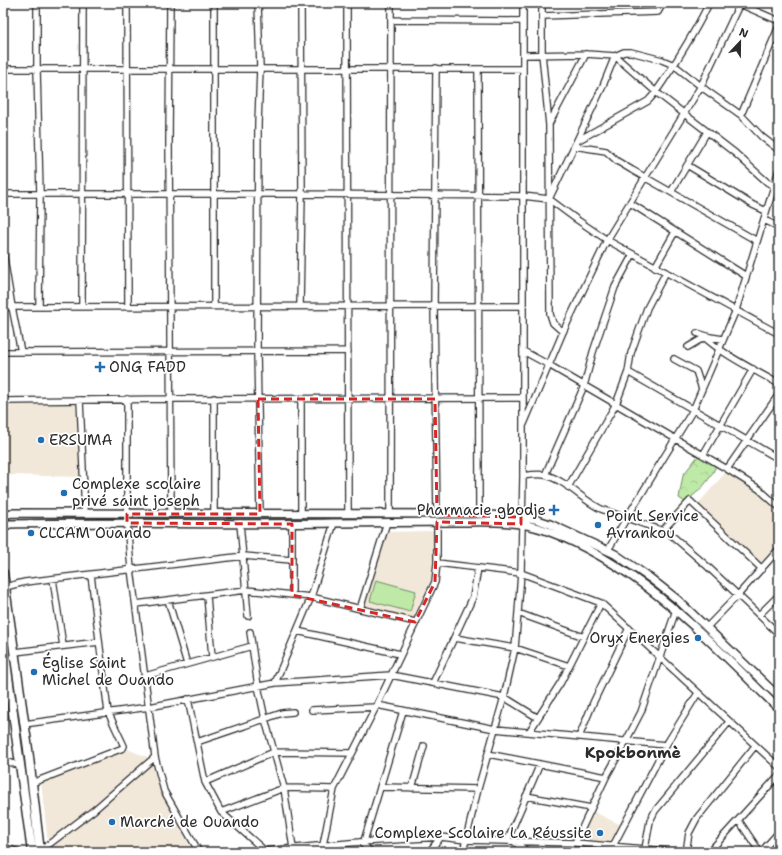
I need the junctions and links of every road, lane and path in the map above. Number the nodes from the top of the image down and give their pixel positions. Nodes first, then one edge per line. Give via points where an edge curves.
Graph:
1 (37, 3) edge
2 (83, 3) edge
3 (127, 3) edge
4 (170, 3) edge
5 (214, 3) edge
6 (258, 3) edge
7 (301, 3) edge
8 (347, 3) edge
9 (391, 3) edge
10 (523, 3) edge
11 (542, 3) edge
12 (663, 3) edge
13 (709, 3) edge
14 (740, 4) edge
15 (542, 16) junction
16 (391, 20) junction
17 (523, 21) junction
18 (779, 21) edge
19 (779, 26) edge
20 (542, 54) junction
21 (586, 54) junction
22 (523, 55) junction
23 (615, 56) junction
24 (674, 64) junction
25 (260, 68) junction
26 (302, 68) junction
27 (347, 68) junction
28 (391, 68) junction
29 (436, 68) junction
30 (3, 69) edge
31 (83, 69) junction
32 (128, 69) junction
33 (169, 69) junction
34 (214, 69) junction
35 (478, 69) junction
36 (523, 69) junction
37 (37, 70) junction
38 (701, 86) junction
39 (656, 92) junction
40 (684, 113) junction
41 (741, 115) junction
42 (549, 125) junction
43 (707, 132) junction
44 (575, 144) junction
45 (779, 150) edge
46 (687, 165) junction
47 (779, 170) edge
48 (645, 177) junction
49 (774, 186) junction
50 (670, 192) junction
51 (3, 194) edge
52 (40, 194) junction
53 (83, 194) junction
54 (128, 194) junction
55 (169, 194) junction
56 (214, 194) junction
57 (258, 194) junction
58 (302, 194) junction
59 (347, 194) junction
60 (391, 195) junction
61 (434, 195) junction
62 (478, 195) junction
63 (523, 196) junction
64 (549, 199) junction
65 (630, 203) junction
66 (766, 211) junction
67 (764, 220) junction
68 (779, 227) edge
69 (675, 232) junction
70 (607, 240) junction
71 (757, 241) junction
72 (3, 252) edge
73 (633, 254) junction
74 (655, 267) junction
75 (666, 272) junction
76 (746, 276) junction
77 (170, 306) junction
78 (214, 306) junction
79 (258, 306) junction
80 (300, 306) junction
81 (348, 306) junction
82 (391, 306) junction
83 (434, 306) junction
84 (479, 306) junction
85 (522, 306) junction
86 (3, 307) edge
87 (12, 307) junction
88 (38, 307) junction
89 (82, 307) junction
90 (128, 307) junction
91 (736, 310) junction
92 (563, 332) junction
93 (697, 333) dead end
94 (779, 334) edge
95 (704, 336) junction
96 (723, 339) junction
97 (688, 347) dead end
98 (718, 348) junction
99 (348, 351) junction
100 (522, 351) junction
101 (3, 352) edge
102 (21, 352) junction
103 (170, 352) junction
104 (257, 352) junction
105 (674, 358) dead end
106 (549, 365) junction
107 (753, 369) junction
108 (628, 372) junction
109 (779, 384) edge
110 (584, 386) junction
111 (702, 389) junction
112 (779, 394) edge
113 (170, 398) junction
114 (214, 398) junction
115 (523, 398) junction
116 (127, 399) junction
117 (258, 399) junction
118 (301, 399) junction
119 (348, 399) junction
120 (391, 399) junction
121 (435, 399) junction
122 (479, 399) junction
123 (80, 400) junction
124 (3, 401) edge
125 (616, 404) junction
126 (693, 410) junction
127 (720, 425) junction
128 (524, 426) junction
129 (675, 439) junction
130 (746, 440) junction
131 (702, 455) junction
132 (778, 457) edge
133 (727, 469) junction
134 (545, 475) junction
135 (523, 476) junction
136 (568, 487) junction
137 (779, 507) edge
138 (85, 514) junction
139 (127, 514) junction
140 (171, 514) junction
141 (214, 514) junction
142 (260, 514) junction
143 (301, 514) junction
144 (348, 514) junction
145 (390, 514) junction
146 (479, 514) junction
147 (3, 515) edge
148 (437, 518) junction
149 (626, 519) junction
150 (521, 520) junction
151 (387, 522) junction
152 (127, 523) junction
153 (240, 523) junction
154 (334, 523) junction
155 (292, 524) junction
156 (3, 529) edge
157 (663, 530) junction
158 (608, 550) junction
159 (779, 550) edge
160 (244, 556) junction
161 (292, 560) junction
162 (437, 563) junction
163 (478, 568) junction
164 (131, 569) junction
165 (762, 569) junction
166 (3, 573) edge
167 (521, 573) junction
168 (91, 575) junction
169 (54, 579) junction
170 (5, 587) junction
171 (246, 590) junction
172 (292, 595) junction
173 (738, 595) junction
174 (779, 595) edge
175 (207, 596) junction
176 (311, 597) junction
177 (168, 600) junction
178 (601, 603) junction
179 (136, 604) junction
180 (360, 609) junction
181 (676, 610) junction
182 (518, 612) junction
183 (759, 615) junction
184 (248, 616) dead end
185 (415, 622) junction
186 (707, 627) junction
187 (629, 628) junction
188 (297, 631) junction
189 (250, 632) dead end
190 (779, 634) edge
191 (584, 637) junction
192 (455, 638) junction
193 (3, 640) edge
194 (99, 642) junction
195 (63, 646) junction
196 (252, 646) junction
197 (515, 648) junction
198 (15, 652) junction
199 (400, 654) junction
200 (212, 657) junction
201 (659, 658) junction
202 (188, 664) junction
203 (569, 666) junction
204 (5, 672) edge
205 (391, 675) junction
206 (145, 676) junction
207 (275, 683) junction
208 (433, 684) junction
209 (258, 686) junction
210 (698, 693) junction
211 (504, 697) junction
212 (779, 697) edge
213 (188, 699) junction
214 (376, 706) junction
215 (149, 707) junction
216 (779, 709) edge
217 (312, 710) dead end
218 (403, 711) junction
219 (108, 712) junction
220 (293, 712) dead end
221 (538, 718) junction
222 (265, 719) junction
223 (729, 722) junction
224 (24, 724) junction
225 (495, 729) junction
226 (529, 732) junction
227 (579, 737) junction
228 (626, 741) junction
229 (196, 742) junction
230 (666, 745) junction
231 (424, 746) dead end
232 (755, 746) junction
233 (274, 752) junction
234 (352, 752) junction
235 (488, 754) junction
236 (155, 757) junction
237 (3, 760) edge
238 (540, 764) junction
239 (20, 766) junction
240 (779, 767) edge
241 (779, 775) edge
242 (606, 776) junction
243 (205, 782) junction
244 (32, 783) junction
245 (380, 787) junction
246 (284, 788) junction
247 (412, 788) junction
248 (334, 789) junction
249 (478, 789) junction
250 (526, 796) junction
251 (591, 808) junction
252 (221, 812) junction
253 (738, 821) junction
254 (779, 832) edge
255 (441, 837) junction
256 (466, 840) junction
257 (510, 841) junction
258 (362, 842) junction
259 (575, 843) junction
260 (323, 845) junction
261 (3, 846) edge
262 (613, 846) junction
263 (293, 848) junction
264 (645, 849) junction
265 (634, 850) edge
266 (269, 851) edge
267 (19, 852) edge
268 (37, 852) edge
269 (199, 852) edge
270 (253, 852) edge
271 (324, 852) edge
272 (371, 852) edge
273 (429, 852) edge
274 (464, 852) edge
275 (528, 852) edge
276 (680, 852) edge
277 (686, 852) edge
278 (709, 852) edge
279 (760, 852) edge

1 - 37 street
2 - 31 street
3 - 32 street
4 - 33 street
5 - 34 street
6 - 25 street
7 - 26 street
8 - 27 street
9 - 16 street
10 - 17 street
11 - 15 street
12 - 15 street via 658,12
13 - 24 street
14 - 18 street
14 - 38 street
15 - 20 street
16 - 17 street
16 - 28 street
17 - 22 street
19 - 41 street
20 - 21 street
20 - 22 street
20 - 42 street
21 - 23 street
21 - 42 street
22 - 36 street
23 - 24 street via 631,52
23 - 39 street
23 - 44 street
24 - 38 street
24 - 39 street
25 - 26 street
25 - 34 street
25 - 57 street
26 - 27 street
26 - 58 street
27 - 28 street
27 - 59 street
28 - 29 street
28 - 60 street
29 - 35 street
29 - 61 street
30 - 37 street
31 - 32 street
31 - 37 street
31 - 53 street
32 - 33 street
32 - 54 street
33 - 34 street
33 - 55 street
34 - 56 street
35 - 36 street
35 - 62 street
36 - 63 street
37 - 52 street
38 - 40 street
38 - 41 street
39 - 40 street
39 - 44 street via 644,104
40 - 43 street
40 - 48 street
41 - 45 street
42 - 64 street
43 - 46 street
43 - 49 street
44 - 48 street via 606,151 617,161
44 - 64 street
46 - 50 street
46 - 66 street
47 - 49 street
48 - 50 street
48 - 65 street
49 - 66 street
50 - 71 street
51 - 52 street
52 - 53 street
52 - 88 street
53 - 54 street
53 - 89 street
54 - 55 street
54 - 90 street
55 - 56 street
55 - 77 street
56 - 57 street
56 - 78 street
57 - 58 street
57 - 79 street
58 - 59 street
58 - 80 street
59 - 60 street
59 - 81 street
60 - 61 street
60 - 82 street
61 - 62 street
61 - 83 street
62 - 63 street
62 - 84 street
63 - 64 street
63 - 85 street
64 - 70 street
64 - 92 street via 550,314 554,323
65 - 69 street
65 - 70 street
66 - 67 street
67 - 68 street
67 - 71 street
69 - 74 street
69 - 76 street
70 - 73 street
70 - 92 street
71 - 76 street
72 - 87 street
73 - 74 street
73 - 110 street via 614,292
74 - 75 street
75 - 91 street
75 - 108 street via 647,308 631,353
76 - 91 street
77 - 78 street
77 - 90 street
77 - 103 street
78 - 79 street
79 - 80 street
79 - 104 street
80 - 81 street
81 - 82 street
81 - 99 street
82 - 83 street
82 - 120 street
83 - 84 street
83 - 121 street
84 - 85 street
84 - 122 street
85 - 100 street
86 - 87 street
87 - 88 street
87 - 102 street
88 - 89 street
89 - 90 street
91 - 94 street
91 - 96 street
92 - 106 street
93 - 95 street
95 - 96 street
95 - 97 street
95 - 98 street
96 - 98 street
98 - 107 street
98 - 111 street
99 - 104 street
99 - 119 street
100 - 106 street
100 - 115 street
101 - 102 street
102 - 103 street
103 - 104 street
103 - 113 street
104 - 117 street
105 - 111 street via 696,372
106 - 110 street
106 - 128 street
107 - 109 street
107 - 127 street
108 - 125 street
108 - 126 street
110 - 125 street
110 - 134 street
111 - 126 street
112 - 130 street
113 - 114 street
113 - 116 street
113 - 140 street
114 - 117 street
114 - 141 street
115 - 122 street
115 - 128 street
116 - 123 street
116 - 139 street
117 - 118 street
117 - 142 street
118 - 119 street
118 - 143 street
119 - 120 street
119 - 144 street
120 - 121 street
120 - 145 street
121 - 122 street
121 - 148 street
122 - 146 street
123 - 124 street
123 - 138 street
125 - 129 street
125 - 136 street
126 - 127 street
126 - 129 street
127 - 130 street
127 - 131 street
128 - 135 street
129 - 131 street
129 - 149 street
130 - 132 street
130 - 133 street
131 - 133 street
133 - 137 street via 759,489
134 - 135 street
134 - 136 street
135 - 150 street
136 - 149 street via 593,505
138 - 139 main road
138 - 147 main road
139 - 140 main road
139 - 152 street
140 - 141 main road
141 - 142 main road
142 - 143 main road
143 - 144 main road
144 - 145 main road
145 - 148 main road
146 - 148 main road
146 - 150 main road
148 - 150 main road via 498,522
148 - 151 main road
148 - 162 street
149 - 157 street
149 - 158 street
150 - 158 main road via 535,519 550,524
150 - 167 street
150 - 181 main road via 603,557 648,587
151 - 154 main road
151 - 180 street
152 - 153 main road
152 - 156 main road via 9,524
152 - 164 street
153 - 155 main road
153 - 160 street
154 - 155 main road
154 - 176 street
155 - 161 street
157 - 165 street via 690,501
157 - 173 street
158 - 186 main road via 665,589
159 - 165 street
160 - 161 street
160 - 164 street
160 - 171 street
161 - 172 street
162 - 163 street
162 - 185 street via 435,582
163 - 167 street
163 - 192 street via 473,597
164 - 168 street
164 - 179 street
165 - 173 street
166 - 170 highway
167 - 178 street
167 - 182 street
168 - 169 street
168 - 194 street
169 - 170 street
169 - 195 street
170 - 198 highway
171 - 172 street
171 - 175 street
171 - 184 street
172 - 176 street
173 - 183 street
173 - 186 street
174 - 183 street
175 - 177 street
175 - 200 street
176 - 180 street
176 - 188 street
177 - 179 street
177 - 202 street
178 - 187 street
178 - 191 street
179 - 206 street
180 - 185 street
181 - 201 street
181 - 216 main road
182 - 191 street
182 - 197 street
183 - 190 street
185 - 199 street
186 - 212 main road
187 - 201 street
187 - 227 street
188 - 199 street
188 - 207 street
189 - 196 street
191 - 203 street
192 - 197 street
192 - 208 street
193 - 204 highway
194 - 195 street
194 - 219 street
195 - 198 street
196 - 200 street
196 - 209 street
197 - 203 street
197 - 211 street
198 - 224 highway
199 - 205 street
200 - 202 street
201 - 210 street
201 - 228 street via 641,712
202 - 206 street
203 - 221 street
204 - 239 highway
205 - 207 street
205 - 208 street
205 - 214 street
206 - 215 street
207 - 209 street
208 - 211 street
209 - 213 street
209 - 222 street
210 - 223 street
210 - 230 street
211 - 221 street
211 - 225 street
213 - 215 street
213 - 229 street
214 - 217 street
214 - 218 street
214 - 234 street
215 - 219 street
215 - 236 street
218 - 225 street
218 - 245 street
219 - 224 street
219 - 244 street via 124,744 123,748
220 - 222 street
221 - 226 street
222 - 229 street
222 - 233 street
223 - 232 street
223 - 264 street via 655,811 650,821
224 - 244 highway
225 - 226 street
225 - 235 street
226 - 227 street
227 - 228 street
228 - 230 street
228 - 242 street
229 - 243 street
230 - 262 street
231 - 247 street
232 - 240 street
232 - 277 street via 695,822 689,833
233 - 234 street
233 - 243 street
233 - 246 street
234 - 248 street
235 - 238 street
235 - 249 street
236 - 268 street via 94,810
236 - 269 street via 164,791
237 - 239 street
238 - 242 street
238 - 250 street
239 - 268 highway
241 - 253 street
242 - 251 street
243 - 252 street
244 - 268 highway
245 - 247 street
245 - 258 street
246 - 248 street
246 - 252 street
246 - 263 street
247 - 249 street
248 - 260 street
249 - 256 street
250 - 251 street
250 - 257 street
251 - 259 street
252 - 266 street
253 - 278 street
253 - 279 street
254 - 279 street
255 - 256 street
255 - 258 street
255 - 273 street
256 - 257 street
256 - 274 street
257 - 259 street
257 - 275 street
258 - 260 street
258 - 272 street
259 - 262 street
260 - 263 street
260 - 271 street
261 - 267 street
262 - 265 street
263 - 266 street
264 - 265 street
264 - 276 street
266 - 270 street

